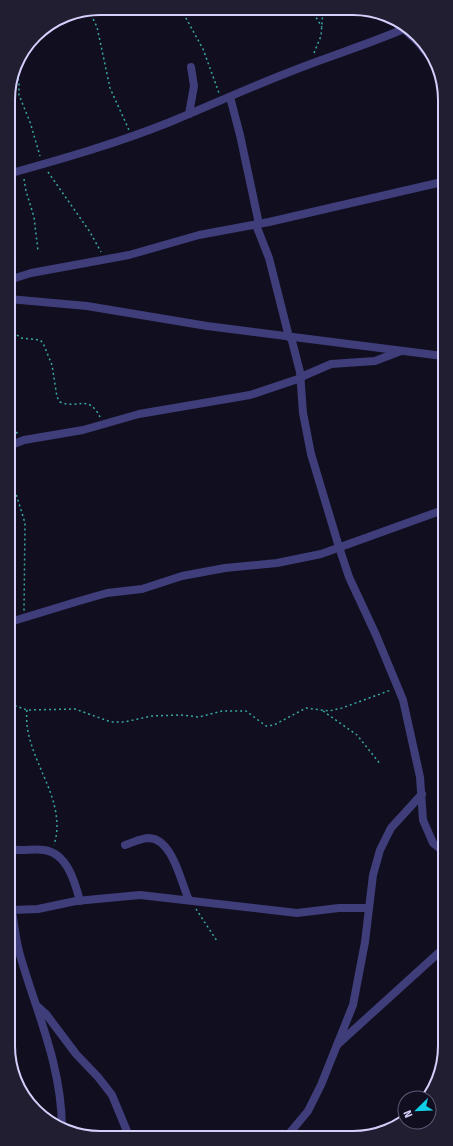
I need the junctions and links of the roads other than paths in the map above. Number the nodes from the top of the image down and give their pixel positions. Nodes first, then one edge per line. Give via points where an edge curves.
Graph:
1 (402, 30) edge
2 (191, 67) dead end
3 (226, 98) junction
4 (189, 114) junction
5 (15, 172) edge
6 (438, 183) edge
7 (257, 224) junction
8 (15, 278) edge
9 (15, 300) edge
10 (290, 337) junction
11 (401, 351) junction
12 (438, 355) edge
13 (301, 377) junction
14 (15, 444) edge
15 (438, 512) edge
16 (339, 547) junction
17 (15, 620) edge
18 (422, 794) junction
19 (125, 845) dead end
20 (438, 848) edge
21 (15, 850) edge
22 (190, 900) junction
23 (80, 901) junction
24 (368, 908) junction
25 (15, 910) edge
26 (15, 927) edge
27 (438, 953) edge
28 (37, 1006) junction
29 (335, 1047) junction
30 (62, 1122) edge
31 (127, 1131) edge
32 (291, 1131) edge

1 - 3 street
2 - 4 street via 194,86
3 - 4 street
3 - 7 street via 240,135
4 - 5 street
6 - 7 street
7 - 8 street
7 - 10 street
9 - 10 street via 87,306
10 - 11 street
10 - 13 street
11 - 12 street
11 - 13 street via 375,361 331,364
13 - 14 street via 250,395 139,414 83,430
13 - 16 street via 303,413 311,454
15 - 16 street
16 - 17 street via 320,554 276,563 225,568 182,576 142,589 100,595
16 - 18 street via 349,577 399,687
18 - 20 street via 426,832
18 - 24 street via 392,828 380,850
19 - 22 street via 148,838 161,843 178,868
21 - 23 street via 45,850 61,858
22 - 23 street via 140,895
22 - 24 street via 297,913 339,908
23 - 25 street via 38,909
24 - 29 street via 361,968 353,1005
26 - 28 street via 20,955
27 - 29 street
28 - 30 street via 57,1075 62,1103
28 - 31 street via 112,1095
29 - 32 street via 321,1085 308,1110

